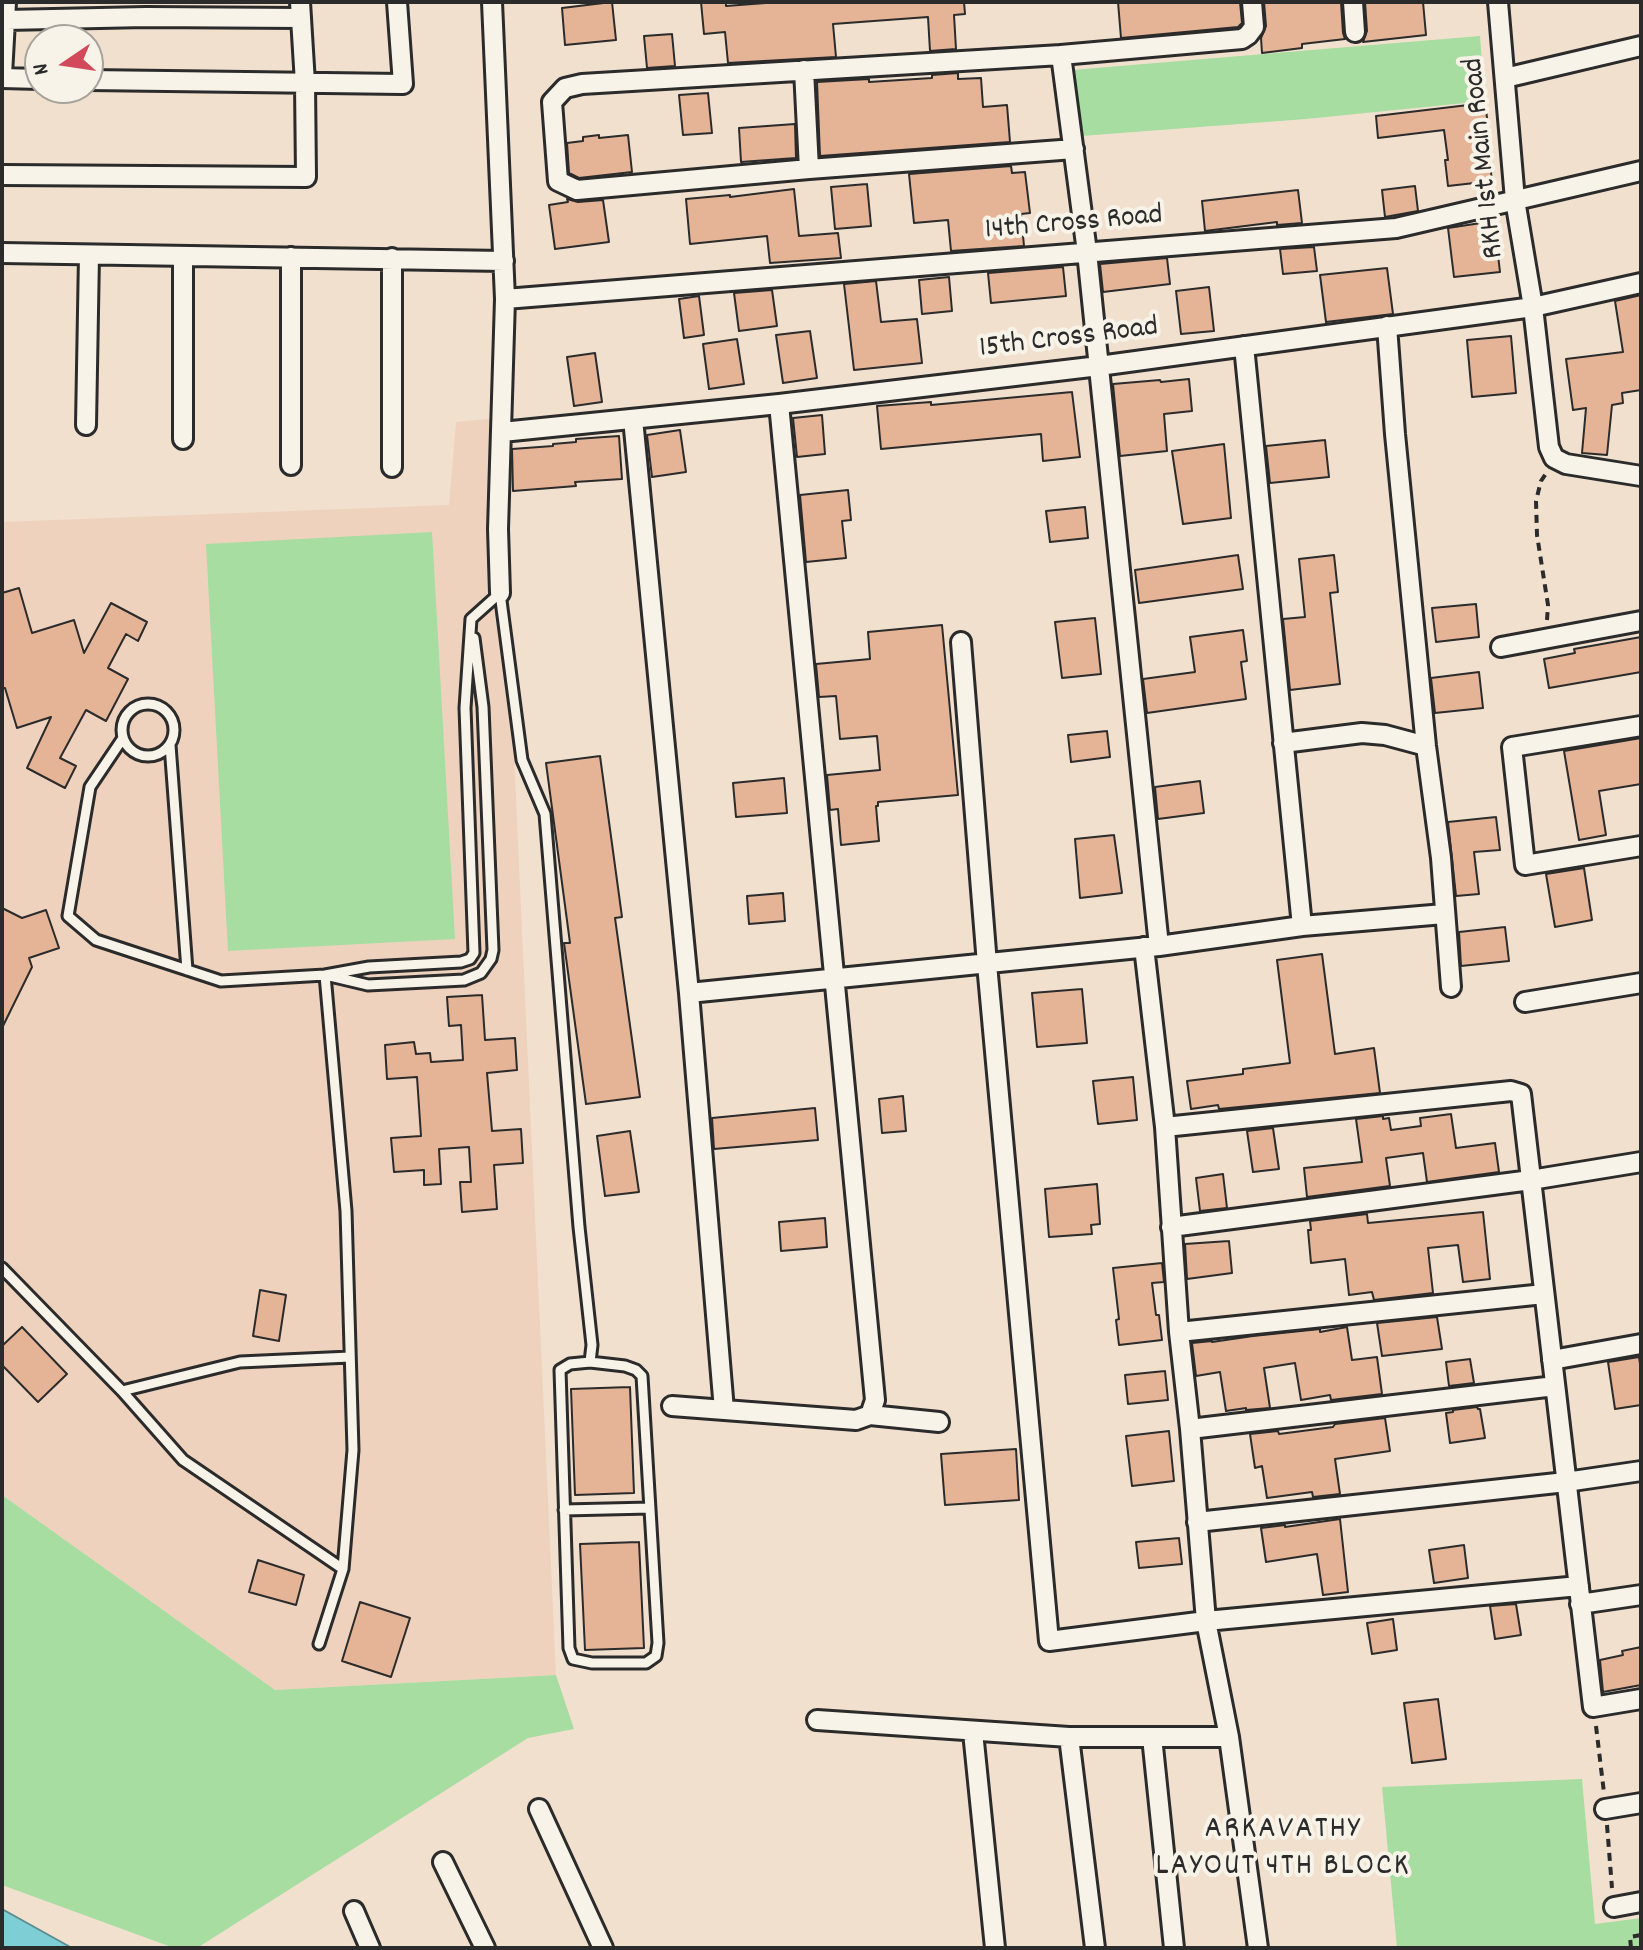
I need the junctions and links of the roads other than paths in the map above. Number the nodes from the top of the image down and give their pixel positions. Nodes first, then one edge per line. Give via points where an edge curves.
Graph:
1 (397, 2) edge
2 (492, 2) edge
3 (1252, 2) edge
4 (1353, 2) edge
5 (1498, 2) edge
6 (300, 10) edge
7 (6, 11) edge
8 (1355, 32) dead end
9 (1641, 46) edge
10 (1061, 55) junction
11 (804, 70) junction
12 (2, 77) edge
13 (24, 78) edge
14 (1505, 78) junction
15 (104, 80) edge
16 (305, 83) junction
17 (1074, 149) junction
18 (809, 169) junction
19 (1641, 171) edge
20 (2, 175) edge
21 (1515, 200) junction
22 (1087, 252) junction
23 (2, 253) edge
24 (89, 255) junction
25 (183, 257) junction
26 (291, 257) junction
27 (392, 258) junction
28 (504, 261) junction
29 (1641, 283) edge
30 (505, 299) junction
31 (1533, 307) junction
32 (1387, 326) junction
33 (1244, 346) junction
34 (1099, 366) junction
35 (779, 404) junction
36 (633, 419) junction
37 (86, 425) dead end
38 (502, 432) junction
39 (183, 439) dead end
40 (291, 465) dead end
41 (392, 467) dead end
42 (1641, 476) edge
43 (500, 593) junction
44 (471, 619) junction
45 (1641, 621) edge
46 (961, 642) dead end
47 (1501, 647) dead end
48 (1641, 726) edge
49 (123, 738) junction
50 (1283, 743) junction
51 (170, 745) junction
52 (1426, 746) junction
53 (1641, 846) edge
54 (1444, 914) junction
55 (1302, 926) junction
56 (1151, 946) junction
57 (987, 964) junction
58 (187, 970) junction
59 (325, 975) junction
60 (833, 978) junction
61 (1641, 983) edge
62 (1451, 987) dead end
63 (689, 993) junction
64 (1525, 1002) dead end
65 (1165, 1127) junction
66 (1641, 1162) edge
67 (1531, 1180) junction
68 (1171, 1227) junction
69 (2, 1268) edge
70 (1544, 1294) junction
71 (1179, 1332) junction
72 (1641, 1344) edge
73 (350, 1357) junction
74 (1552, 1360) junction
75 (590, 1362) junction
76 (1555, 1386) junction
77 (122, 1391) junction
78 (672, 1406) dead end
79 (724, 1410) junction
80 (870, 1415) junction
81 (939, 1422) dead end
82 (1190, 1429) junction
83 (1641, 1471) edge
84 (1566, 1482) junction
85 (650, 1508) junction
86 (564, 1510) junction
87 (1197, 1522) junction
88 (343, 1569) junction
89 (1580, 1595) junction
90 (1641, 1595) edge
91 (1206, 1621) junction
92 (319, 1644) dead end
93 (1641, 1699) edge
94 (817, 1720) dead end
95 (973, 1732) junction
96 (1069, 1737) junction
97 (1152, 1737) junction
98 (1229, 1737) junction
99 (1641, 1803) edge
100 (539, 1809) dead end
101 (1605, 1809) dead end
102 (443, 1862) dead end
103 (1641, 1902) edge
104 (1614, 1907) dead end
105 (354, 1911) dead end
106 (370, 1948) edge
107 (485, 1948) edge
108 (603, 1948) edge
109 (995, 1948) edge
110 (1095, 1948) edge
111 (1174, 1948) edge
112 (1258, 1948) edge

1 - 16 street via 403,84
2 - 28 street
3 - 10 street via 1254,27 1242,39
4 - 8 street
5 - 14 street, RKH 1st Main Road
6 - 7 street via 146,17
6 - 16 street
7 - 12 street
9 - 14 street
10 - 11 street
10 - 17 street
11 - 18 street
11 - 18 street via 582,84 565,88 552,102 558,181 577,190
12 - 13 street
14 - 21 street, RKH 1st Main Road
15 - 16 street
16 - 20 street via 306,177
17 - 18 street
17 - 22 street
19 - 21 street, 14th Cross Road
21 - 22 street, 14th Cross Road via 1396,228
21 - 31 street, RKH 1st Main Road
22 - 30 street, 14th Cross Road
22 - 34 street
23 - 24 street
24 - 25 street
24 - 37 street
25 - 26 street
25 - 39 street
26 - 27 street
26 - 40 street
27 - 28 street
27 - 41 street
28 - 30 street
29 - 31 street, 15th Cross Road
30 - 38 street
31 - 32 street, 15th Cross Road
31 - 42 street, RKH 1st Main Road via 1554,458
32 - 33 street, 15th Cross Road
32 - 52 street
33 - 34 street, 15th Cross Road
33 - 50 street
34 - 35 street, 15th Cross Road
34 - 56 street
35 - 36 street, 15th Cross Road
35 - 60 street
36 - 38 street, 15th Cross Road
36 - 63 street
38 - 43 street
43 - 44 lane
43 - 75 lane via 522,760 545,814
44 - 59 lane via 465,708 474,953 461,962
44 - 59 lane via 483,707 491,959 481,973 464,980 368,985
45 - 47 street
46 - 57 street
48 - 53 street via 1512,747 1525,865
49 - 51 lane via 140,755 157,755
49 - 51 lane via 128,713 152,704 172,719
49 - 58 lane via 90,787 68,916 96,940
50 - 52 street via 1362,733
50 - 55 street
51 - 58 lane
52 - 54 street
54 - 55 street
54 - 62 street
55 - 56 street
56 - 57 street
56 - 65 street
57 - 60 street
57 - 91 street via 1049,1641
58 - 59 lane via 221,981
59 - 73 lane via 346,1211
60 - 63 street
60 - 80 street via 875,1400
61 - 64 street
63 - 79 street
65 - 67 street via 1511,1091 1521,1094
65 - 68 street
66 - 67 street
67 - 68 street
67 - 70 street
68 - 71 street
69 - 77 lane
70 - 71 street
70 - 74 street
71 - 82 street
72 - 74 street
73 - 77 lane via 240,1362
73 - 88 lane via 353,1450
74 - 76 street
75 - 85 lane via 625,1366 642,1376
75 - 86 lane via 560,1370
76 - 82 street
76 - 84 street
77 - 88 lane via 183,1460
78 - 79 street
79 - 80 street via 856,1420
80 - 81 street
82 - 87 street
83 - 84 street
84 - 87 street
84 - 89 street
85 - 86 lane
85 - 86 lane via 658,1643 656,1656 646,1663 573,1659
87 - 91 street
88 - 92 lane
89 - 90 street
89 - 91 street
89 - 93 street via 1593,1707
91 - 98 street
94 - 95 street
95 - 96 street
95 - 109 street
96 - 97 street
96 - 110 street
97 - 98 street
97 - 111 street
98 - 112 street
99 - 101 street
100 - 108 street
102 - 107 street
103 - 104 street
105 - 106 street

